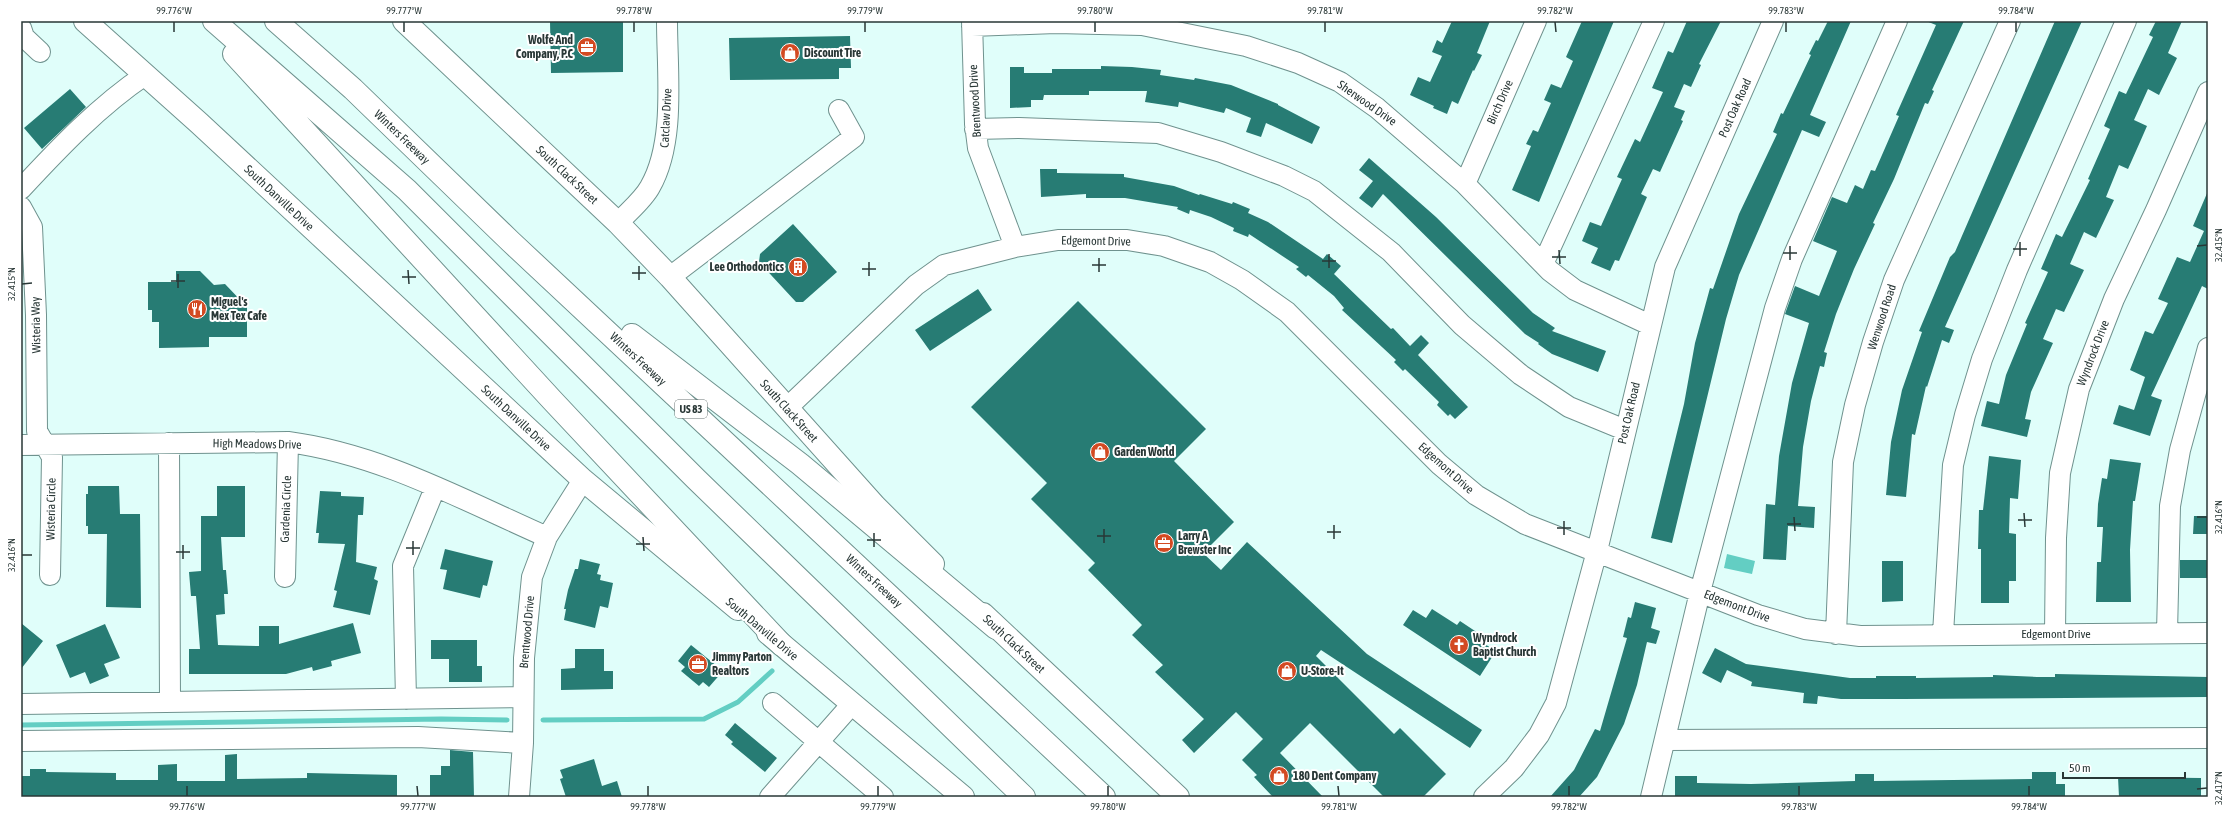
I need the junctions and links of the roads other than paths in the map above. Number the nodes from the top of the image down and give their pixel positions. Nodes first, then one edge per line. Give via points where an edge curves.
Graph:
1 (85, 21) edge
2 (204, 21) edge
3 (214, 21) edge
4 (276, 21) edge
5 (404, 21) edge
6 (667, 21) edge
7 (1536, 21) edge
8 (1654, 21) edge
9 (1773, 21) edge
10 (1897, 21) edge
11 (2010, 21) edge
12 (2126, 21) edge
13 (972, 24) edge
14 (22, 34) edge
15 (40, 52) dead end
16 (145, 75) junction
17 (2208, 92) edge
18 (839, 110) dead end
19 (975, 129) junction
20 (444, 177) junction
21 (1465, 184) junction
22 (21, 189) edge
23 (21, 207) edge
24 (618, 224) junction
25 (1014, 248) junction
26 (1543, 264) junction
27 (670, 277) junction
28 (29, 315) edge
29 (1650, 325) junction
30 (2208, 348) edge
31 (787, 408) junction
32 (1625, 430) junction
33 (288, 442) junction
34 (169, 443) junction
35 (44, 444) junction
36 (21, 445) edge
37 (583, 480) junction
38 (435, 488) junction
39 (547, 537) junction
40 (1597, 551) junction
41 (50, 575) dead end
42 (285, 577) dead end
43 (1700, 592) junction
44 (996, 628) junction
45 (2168, 633) junction
46 (2208, 633) edge
47 (1836, 634) junction
48 (1944, 634) junction
49 (2055, 634) junction
50 (782, 645) junction
51 (523, 697) junction
52 (406, 699) junction
53 (170, 702) junction
54 (773, 703) dead end
55 (21, 704) edge
56 (852, 704) junction
57 (2208, 738) edge
58 (1665, 740) junction
59 (21, 741) edge
60 (818, 741) junction
61 (523, 742) junction
62 (519, 797) edge
63 (770, 797) edge
64 (883, 797) edge
65 (963, 797) edge
66 (1024, 797) edge
67 (1104, 797) edge
68 (1178, 797) edge
69 (1484, 797) edge
70 (1651, 797) edge

1 - 16 main road, South Danville Drive
2 - 50 main road via 552,400
3 - 66 main road via 407,190 691,473
4 - 20 main road, Winters Freeway / US 83 via 353,89
5 - 24 main road, South Clack Street
6 - 24 street, Catclaw Drive via 667,114 664,154 650,187
7 - 21 street, Birch Drive
8 - 26 street
9 - 29 street, Post Oak Road via 1665,266
10 - 43 street via 1804,230 1775,308
11 - 47 street, Wenwood Road via 1894,280 1855,405 1843,462
12 - 48 street via 2017,270 1982,359 1965,415 1953,465
13 - 19 street, Brentwood Drive
13 - 21 street, Sherwood Drive via 1142,25 1246,46 1298,63 1340,82 1378,108
14 - 15 street
16 - 22 street via 124,89 63,144
16 - 37 main road, South Danville Drive
17 - 49 street, Wyndrock Drive via 2114,299 2079,389 2060,473
18 - 27 street via 854,137
19 - 25 street, Brentwood Drive via 978,148
19 - 32 street via 1026,128 1158,133 1222,152 1284,176 1314,191 1391,252 1462,325 1521,376 1570,407
20 - 44 main road via 656,355 800,464
20 - 67 main road, Winters Freeway / US 83
21 - 26 street, Sherwood Drive
23 - 28 street, Wisteria Way via 32,227
24 - 27 main road, South Clack Street
25 - 31 street, Edgemont Drive via 944,265 916,285
25 - 40 street, Edgemont Drive via 1058,240 1126,240 1164,246 1210,262 1242,280 1287,312 1439,464 1476,495 1525,524
26 - 29 street, Sherwood Drive via 1575,290
27 - 31 main road, South Clack Street
28 - 35 street, Wisteria Way via 37,431
29 - 32 street, Post Oak Road
30 - 45 street via 2180,450 2170,506
31 - 44 main road, South Clack Street via 875,506
32 - 40 street, Post Oak Road
33 - 34 street, High Meadows Drive
33 - 38 street, High Meadows Drive via 317,446 376,462
33 - 42 street, Gardenia Circle
34 - 35 street, High Meadows Drive
34 - 53 street
35 - 36 street, High Meadows Drive
35 - 41 street, Wisteria Circle via 52,457
37 - 39 street, Brentwood Drive
37 - 50 main road, South Danville Drive
38 - 39 street, High Meadows Drive
38 - 52 street via 403,566
39 - 51 street, Brentwood Drive via 532,577
40 - 43 street, Edgemont Drive
40 - 69 street, Post Oak Road via 1556,702 1539,735 1514,768
43 - 47 street, Edgemont Drive via 1785,623
43 - 58 street
44 - 68 main road, South Clack Street
45 - 46 street, Edgemont Drive
45 - 49 street, Edgemont Drive
47 - 48 street, Edgemont Drive
48 - 49 street, Edgemont Drive
50 - 56 main road, South Danville Drive
51 - 52 street
51 - 61 street, Brentwood Drive
52 - 53 street
53 - 55 street
54 - 60 street
56 - 60 street
56 - 65 main road, South Danville Drive
57 - 58 street
58 - 70 street
59 - 61 street via 418,737
60 - 63 street
60 - 64 street
61 - 62 street, Brentwood Drive

